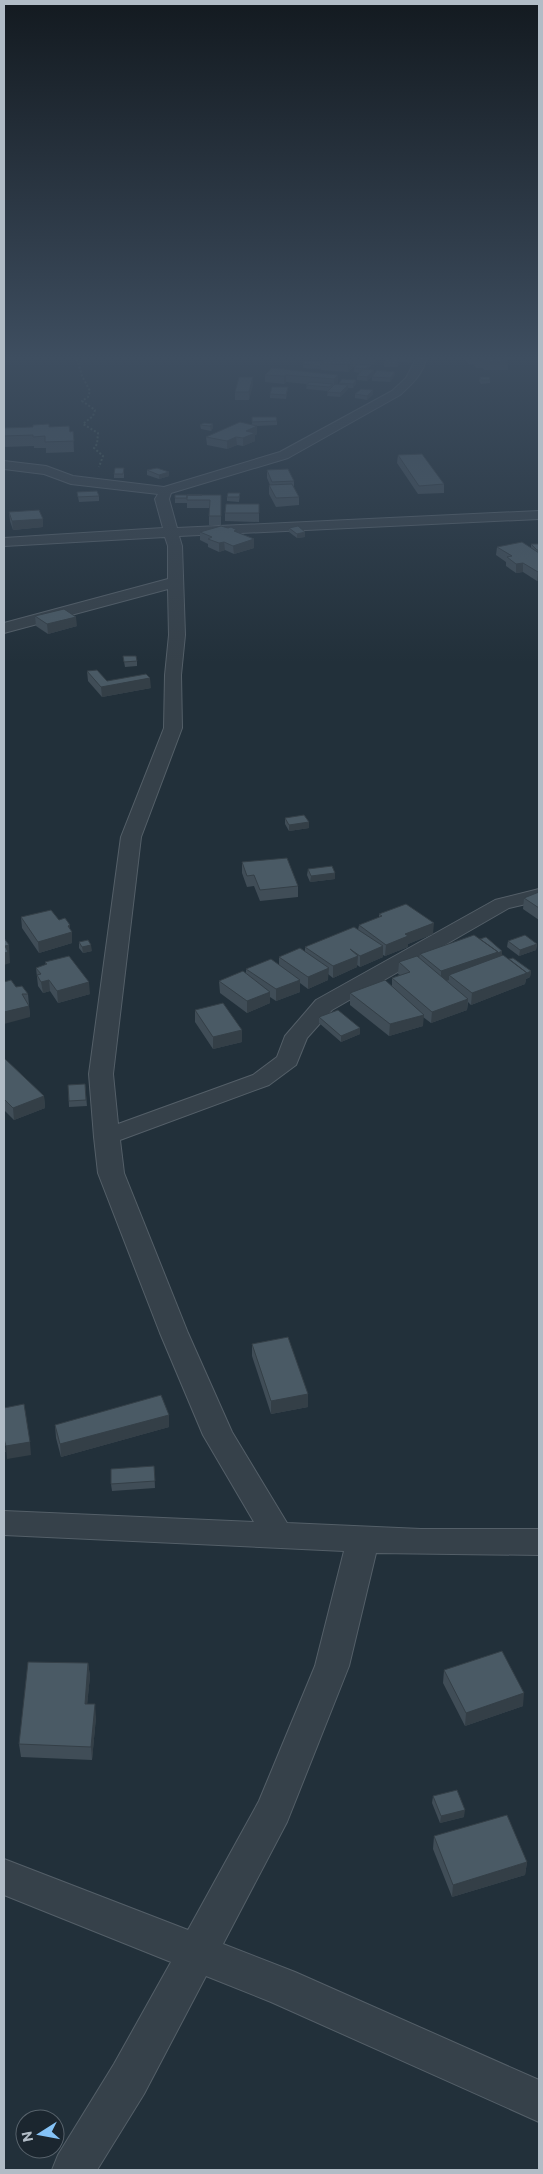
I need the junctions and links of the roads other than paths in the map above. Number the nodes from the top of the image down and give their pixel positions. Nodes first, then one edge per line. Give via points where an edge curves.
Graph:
1 (268, 460) edge
2 (4, 465) edge
3 (166, 491) junction
4 (539, 515) edge
5 (172, 532) junction
6 (4, 542) edge
7 (176, 582) junction
8 (4, 628) edge
9 (539, 896) edge
10 (106, 1137) junction
11 (4, 1523) edge
12 (278, 1534) junction
13 (363, 1539) junction
14 (539, 1542) edge
15 (4, 1877) edge
16 (197, 1953) junction
17 (539, 2101) edge
18 (73, 2170) edge

1 - 3 street
2 - 3 street via 46,470 71,480
3 - 5 street via 162,499
4 - 5 street
5 - 6 street
5 - 7 street
7 - 8 street
7 - 10 street via 173,728 131,837 101,1074
9 - 10 street via 502,904 324,1004 296,1036 288,1060 261,1080
10 - 12 street via 111,1174 218,1435
11 - 12 street
12 - 13 street
13 - 14 street
13 - 16 street via 332,1666 274,1810
15 - 16 street
16 - 17 street via 282,1986
16 - 18 street via 129,2079

